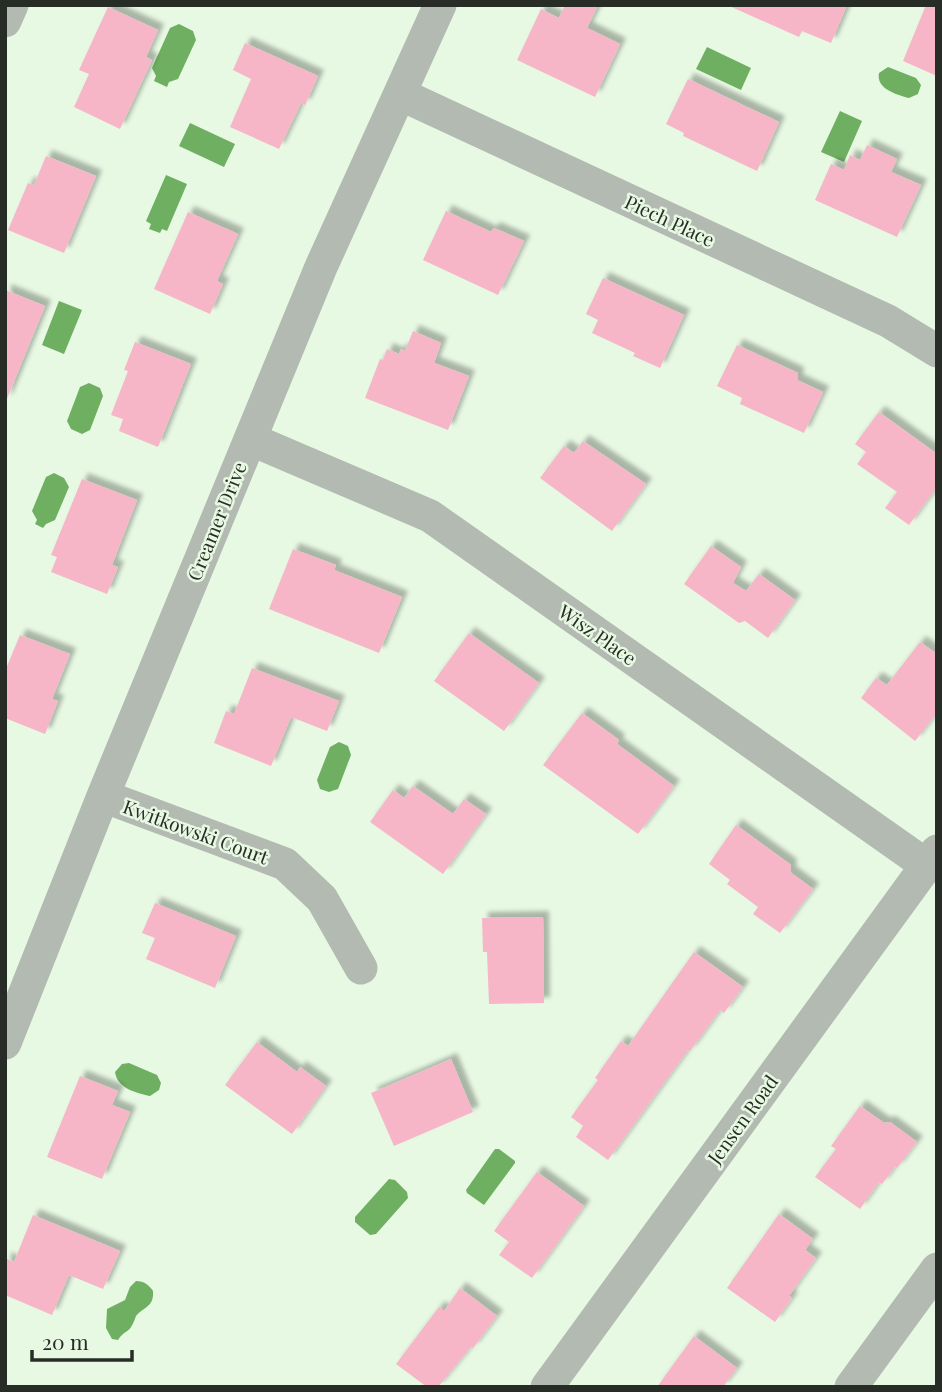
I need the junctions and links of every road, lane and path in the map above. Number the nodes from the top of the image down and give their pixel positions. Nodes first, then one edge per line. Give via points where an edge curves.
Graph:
1 (12, 5) edge
2 (440, 5) edge
3 (5, 20) edge
4 (400, 94) junction
5 (937, 351) edge
6 (250, 439) junction
7 (103, 796) junction
8 (932, 858) edge
9 (361, 968) dead end
10 (5, 1043) edge
11 (937, 1269) edge
12 (547, 1387) edge
13 (851, 1387) edge

1 - 3 street
2 - 4 street, Creamer Drive
4 - 5 street, Piech Place via 888,321
4 - 6 street, Creamer Drive
6 - 7 street, Creamer Drive
6 - 8 street, Wisz Place via 430,516
7 - 9 street, Kwitkowski Court via 285,864 322,899
7 - 10 street, Creamer Drive
8 - 12 street, Jensen Road
11 - 13 street

